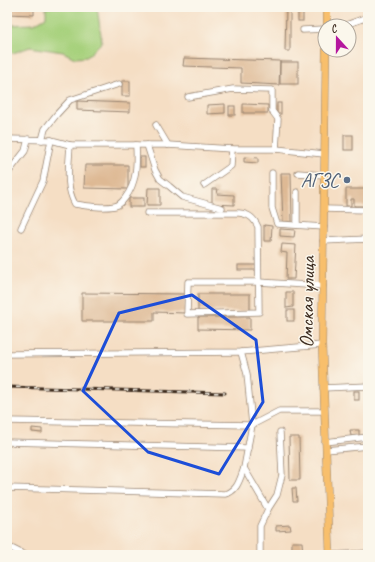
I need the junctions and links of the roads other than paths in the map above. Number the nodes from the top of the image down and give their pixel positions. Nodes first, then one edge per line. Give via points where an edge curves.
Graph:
1 (327, 7) edge
2 (368, 17) edge
3 (327, 18) edge
4 (357, 21) edge
5 (317, 29) edge
6 (302, 30) dead end
7 (326, 58) edge
8 (119, 84) dead end
9 (188, 97) dead end
10 (156, 125) dead end
11 (7, 139) edge
12 (28, 140) junction
13 (42, 140) junction
14 (51, 140) junction
15 (7, 145) edge
16 (70, 145) junction
17 (136, 145) junction
18 (147, 145) junction
19 (168, 145) junction
20 (232, 149) junction
21 (276, 149) junction
22 (7, 150) edge
23 (324, 154) junction
24 (272, 173) dead end
25 (298, 173) dead end
26 (7, 174) edge
27 (324, 175) junction
28 (204, 185) dead end
29 (297, 192) dead end
30 (222, 208) dead end
31 (324, 209) junction
32 (368, 210) edge
33 (147, 213) dead end
34 (297, 225) junction
35 (324, 227) junction
36 (21, 228) dead end
37 (368, 239) edge
38 (323, 241) junction
39 (258, 282) junction
40 (323, 286) junction
41 (322, 345) junction
42 (241, 352) junction
43 (7, 354) edge
44 (368, 386) edge
45 (323, 388) junction
46 (324, 411) junction
47 (7, 421) edge
48 (252, 425) junction
49 (280, 432) dead end
50 (368, 437) edge
51 (7, 442) edge
52 (325, 442) junction
53 (368, 446) edge
54 (248, 448) junction
55 (326, 450) junction
56 (244, 468) junction
57 (7, 488) edge
58 (268, 509) junction
59 (7, 546) edge
60 (368, 553) edge
61 (357, 554) edge
62 (25, 555) edge
63 (260, 555) edge
64 (330, 555) edge

1 - 3 main road
2 - 4 street
5 - 6 street
7 - 23 main road, Омская улица
8 - 13 street via 70,100 45,129
9 - 21 street via 233,89 272,90 272,111 278,119
10 - 19 street
11 - 12 street
12 - 13 street
12 - 26 street via 25,151
13 - 14 street
14 - 16 street
14 - 36 street via 44,181
15 - 22 street
16 - 17 street
16 - 17 street via 69,184 75,204 111,206 120,204 132,187 135,177
17 - 18 street
18 - 19 street
18 - 30 street via 155,170 168,186 182,197
19 - 20 street
20 - 21 street
20 - 28 street via 231,166
21 - 23 street
23 - 27 main road, Омская улица
24 - 34 street via 272,208 277,224
25 - 27 street
27 - 31 main road, Омская улица
29 - 34 street
31 - 32 street
31 - 35 main road, Омская улица
33 - 39 street via 227,212 250,216 258,227
34 - 35 street
35 - 38 main road, Омская улица
37 - 38 street
38 - 40 main road, Омская улица
39 - 39 street via 188,282 187,314 259,312
39 - 40 street
40 - 41 main road, Омская улица
41 - 42 street
41 - 45 main road, Омская улица
42 - 43 street
42 - 48 street via 247,374
44 - 45 street
45 - 46 main road, Омская улица
46 - 48 street via 280,411
46 - 52 main road, Омская улица
47 - 48 street
48 - 54 street
49 - 58 street via 282,475 277,495
50 - 52 street
51 - 54 street
52 - 55 main road, Омская улица
53 - 55 street
54 - 56 street
55 - 64 main road, Омская улица
56 - 57 street via 234,490 225,494
56 - 58 street
58 - 63 street via 260,526
59 - 62 street
60 - 61 street
61 - 64 street

